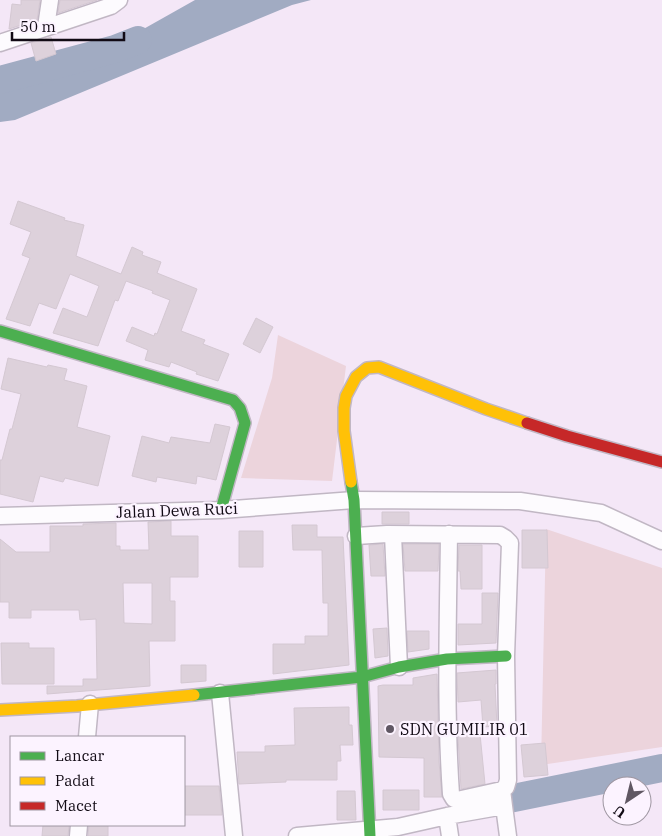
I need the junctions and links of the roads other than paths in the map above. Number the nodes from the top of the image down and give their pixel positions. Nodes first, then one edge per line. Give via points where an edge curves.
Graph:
1 (50, 0) edge
2 (119, 0) edge
3 (46, 27) junction
4 (0, 42) edge
5 (0, 331) edge
6 (662, 462) edge
7 (354, 500) junction
8 (221, 510) junction
9 (0, 516) edge
10 (449, 534) junction
11 (393, 535) junction
12 (356, 536) junction
13 (662, 541) edge
14 (506, 656) junction
15 (447, 659) junction
16 (399, 667) junction
17 (362, 677) junction
18 (220, 694) junction
19 (90, 704) junction
20 (0, 710) edge
21 (87, 736) edge
22 (503, 799) junction
23 (447, 816) junction
24 (370, 833) edge
25 (234, 836) edge
26 (300, 836) edge
27 (450, 836) edge
28 (508, 836) edge

1 - 3 street
2 - 3 street via 112,6
3 - 4 street
5 - 8 street via 236,402 245,423
6 - 7 street via 567,436 372,366 356,377 344,408
7 - 8 street, Jalan Dewa Ruci
7 - 12 street
7 - 13 street, Jalan Dewa Ruci via 520,501 601,513
8 - 9 street, Jalan Dewa Ruci
10 - 11 street
10 - 14 street via 500,535 510,543
10 - 15 street
11 - 12 street
11 - 16 street
12 - 17 street
14 - 15 street
14 - 22 street via 508,780
15 - 16 street
15 - 22 street via 452,798
16 - 17 street
17 - 18 street
17 - 24 street
18 - 19 street
18 - 25 street
19 - 20 street
19 - 21 street
22 - 23 street
22 - 28 street
23 - 24 street
23 - 27 street
24 - 26 street

